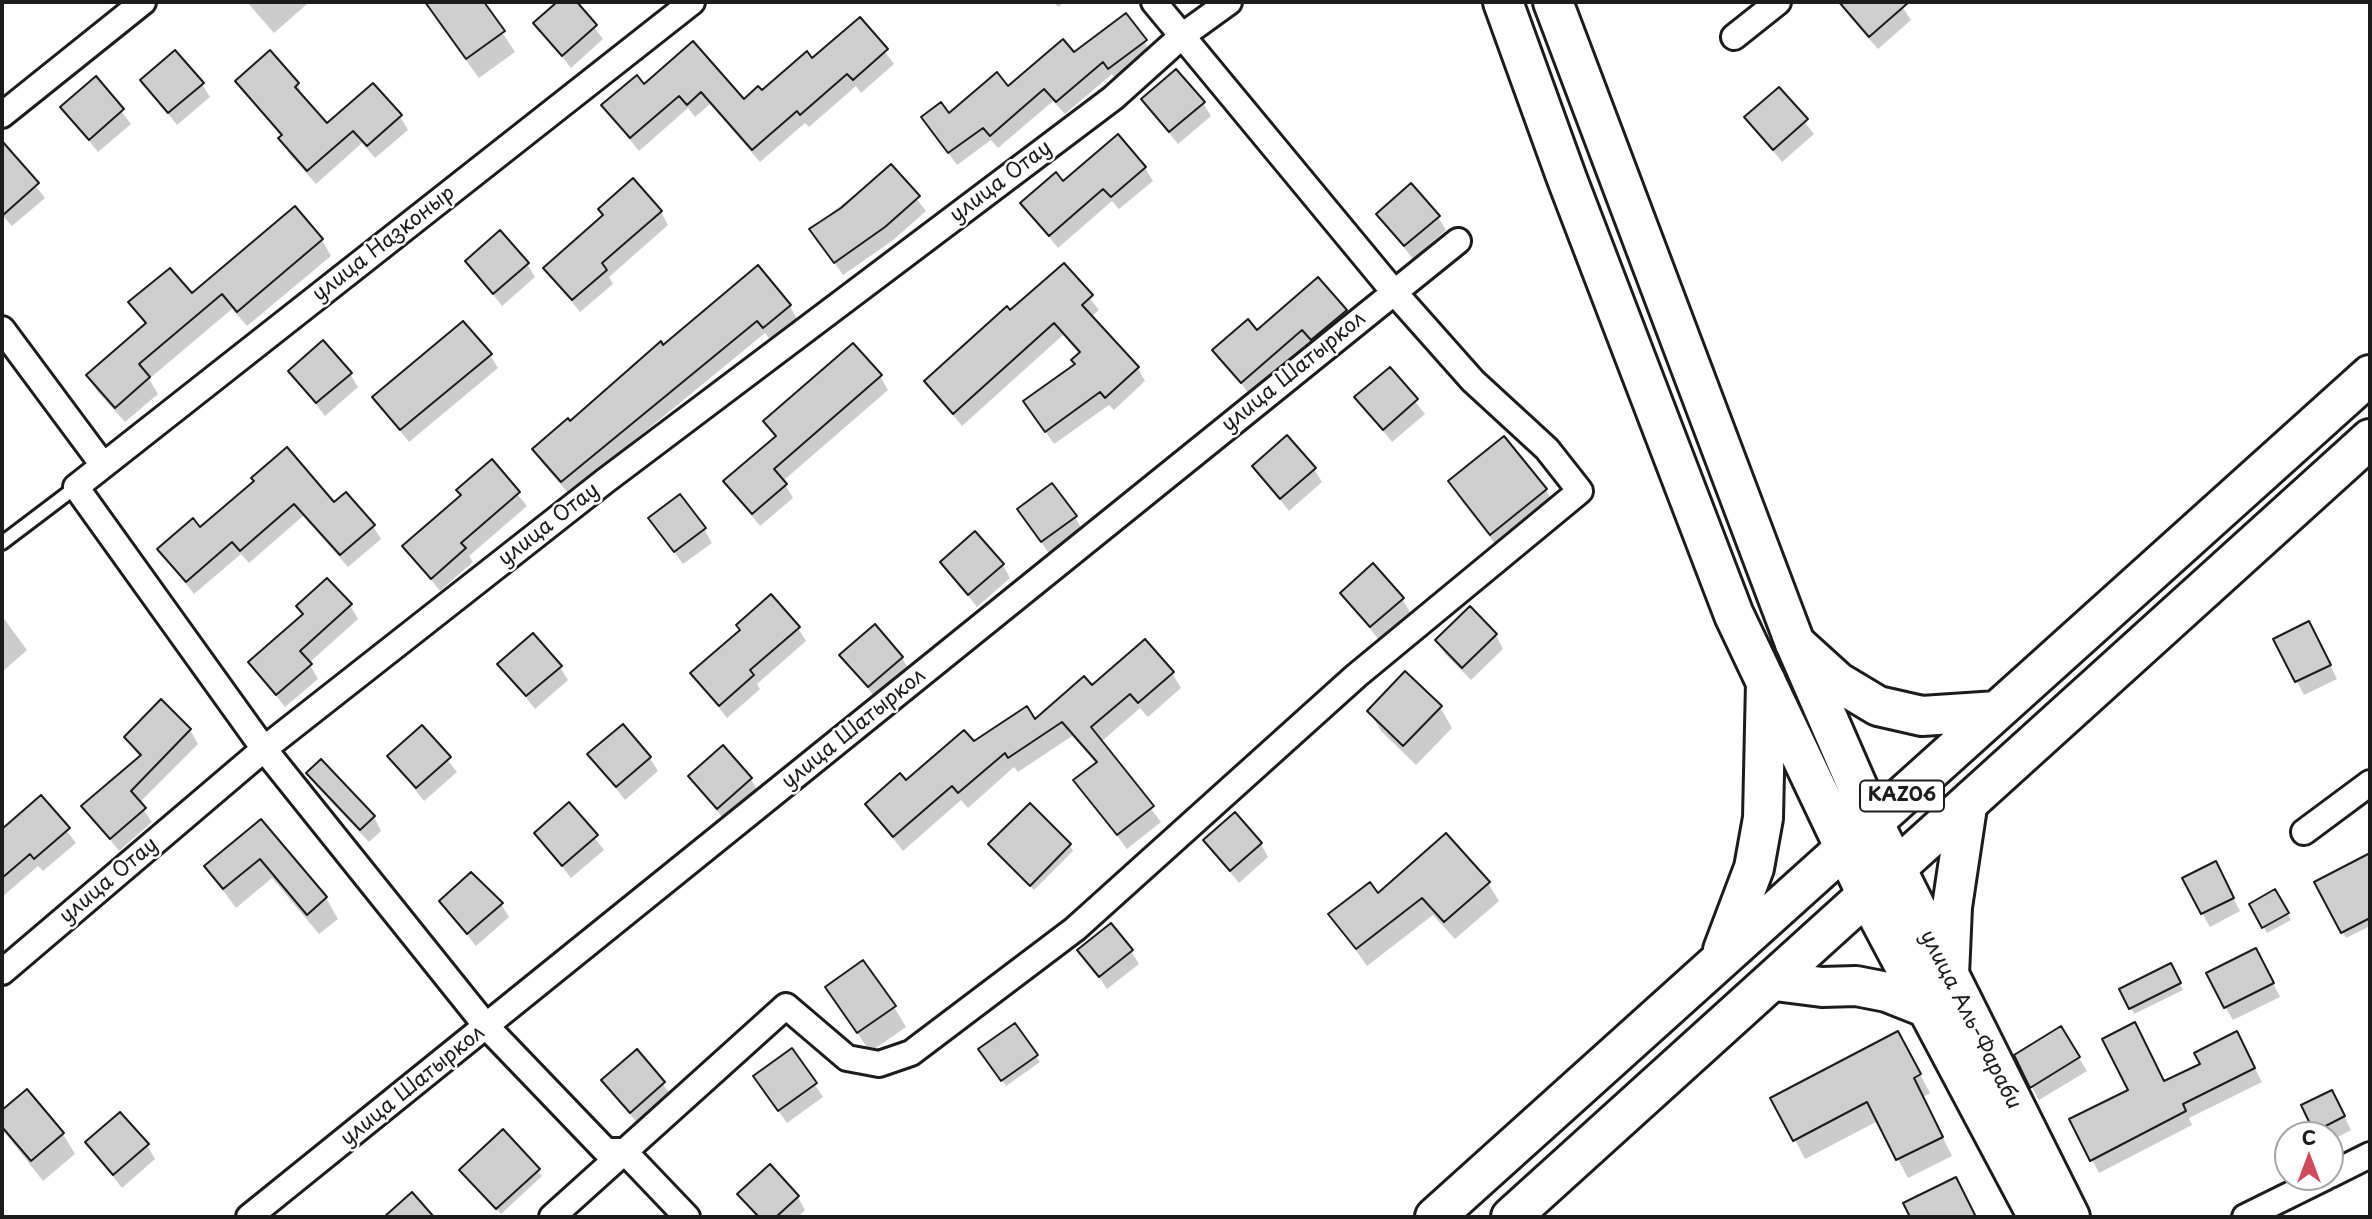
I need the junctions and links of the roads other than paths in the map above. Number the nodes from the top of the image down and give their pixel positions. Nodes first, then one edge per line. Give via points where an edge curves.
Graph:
1 (143, 2) edge
2 (692, 2) edge
3 (1154, 2) edge
4 (1228, 2) edge
5 (1503, 2) edge
6 (1553, 2) edge
7 (1778, 2) edge
8 (1182, 36) junction
9 (1734, 37) dead end
10 (2, 115) edge
11 (1458, 241) dead end
12 (1394, 292) junction
13 (2, 329) edge
14 (2370, 375) edge
15 (2370, 439) edge
16 (103, 465) junction
17 (76, 487) junction
18 (2, 543) edge
19 (1795, 643) junction
20 (1766, 682) junction
21 (1997, 711) junction
22 (264, 748) junction
23 (2370, 783) edge
24 (1967, 807) junction
25 (2304, 832) dead end
26 (1860, 834) junction
27 (1896, 869) junction
28 (1868, 897) junction
29 (1718, 962) junction
30 (2, 972) edge
31 (1774, 981) junction
32 (1939, 995) junction
33 (487, 1027) junction
34 (624, 1151) junction
35 (2370, 1155) edge
36 (2344, 1168) edge
37 (2298, 1191) edge
38 (249, 1217) edge
39 (552, 1217) edge
40 (687, 1217) edge
41 (1435, 1217) edge
42 (1511, 1217) edge
43 (2038, 1217) edge
44 (2070, 1217) edge
45 (2245, 1217) edge

1 - 10 street
2 - 16 street, улица Назконыр
3 - 8 street
4 - 8 street, улица Отау
5 - 20 main road via 1734,615
6 - 19 main road
7 - 9 street
8 - 12 street
8 - 22 street, улица Отау via 1113,98 605,481
11 - 12 street, улица Шатыркол
12 - 33 street, улица Шатыркол
12 - 34 street via 1473,381 1547,449 1580,491 1356,676 1074,929 911,1053 879,1064 847,1058 786,1006
13 - 16 street
14 - 21 main road, KАZ06
15 - 24 main road, KАZ06
16 - 17 street, улица Назконыр
17 - 18 lane
17 - 22 street
19 - 21 main road via 1838,682 1878,706 1922,716
19 - 26 main road
20 - 26 main road
20 - 29 main road via 1763,818 1751,878
21 - 26 main road, KАZ06
22 - 30 street, улица Отау
22 - 33 street
23 - 25 street
24 - 27 main road, KАZ06
24 - 32 main road
26 - 27 main road, улица Аль-Фараби
26 - 28 main road, улица Аль-Фараби
26 - 29 main road, KАZ06
27 - 28 main road, KАZ06
27 - 32 main road, улица Аль-Фараби
28 - 31 main road, KАZ06
28 - 32 main road, улица Аль-Фараби
29 - 41 main road, KАZ06
31 - 32 main road
31 - 42 main road, KАZ06
32 - 43 main road, улица Аль-Фараби
32 - 44 main road, улица Аль-Фараби
33 - 34 street via 606,1151
33 - 38 street, улица Шатыркол
34 - 39 street
34 - 40 street
35 - 36 street
37 - 45 street

